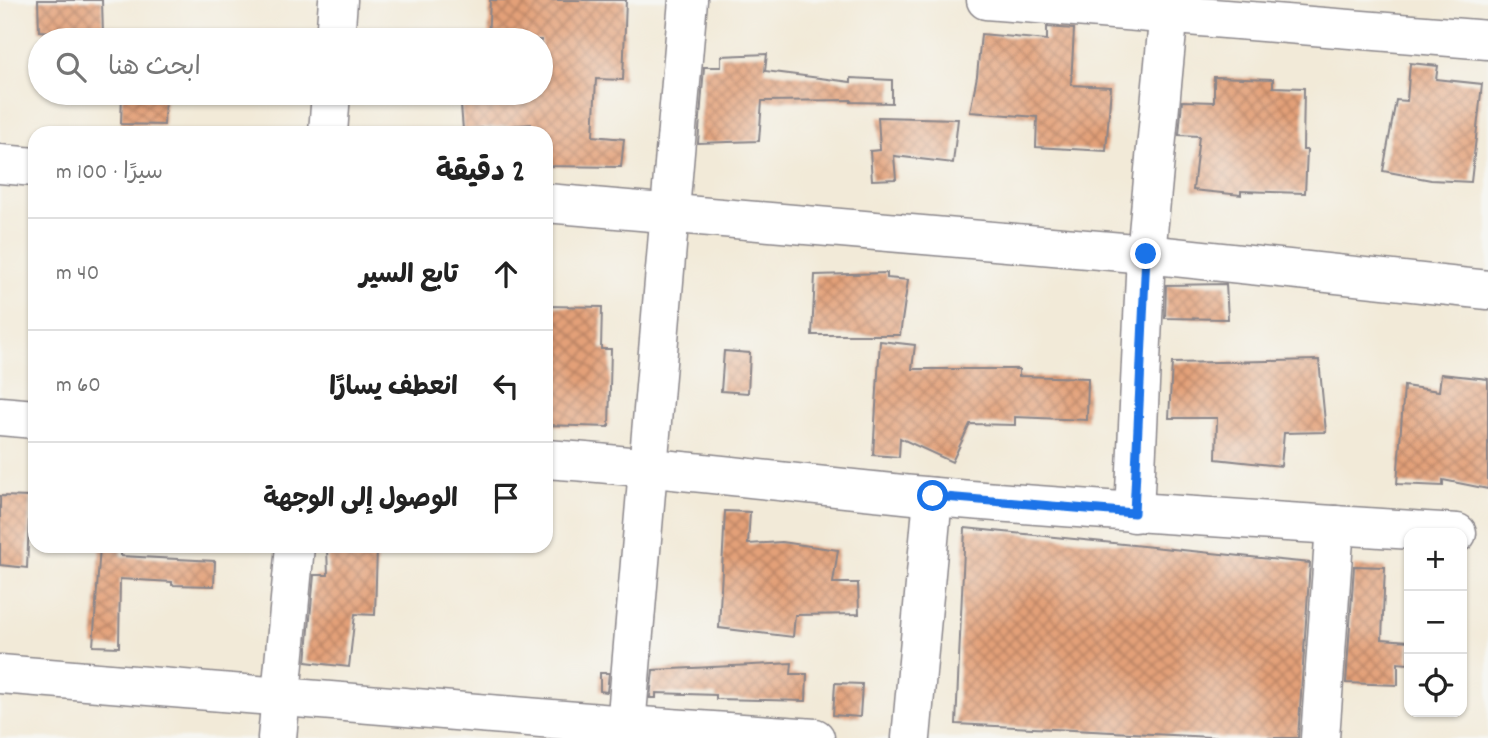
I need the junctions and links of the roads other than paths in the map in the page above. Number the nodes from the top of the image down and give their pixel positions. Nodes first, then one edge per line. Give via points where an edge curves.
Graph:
1 (338, 0) edge
2 (688, 0) edge
3 (986, 0) edge
4 (1169, 7) edge
5 (336, 28) edge
6 (1488, 40) edge
7 (330, 105) edge
8 (329, 126) edge
9 (0, 164) edge
10 (28, 166) edge
11 (553, 204) edge
12 (670, 212) junction
13 (1146, 254) junction
14 (1488, 290) edge
15 (0, 416) edge
16 (28, 418) edge
17 (553, 459) edge
18 (648, 466) junction
19 (933, 496) junction
20 (1134, 513) junction
21 (1335, 524) junction
22 (1404, 529) edge
23 (1467, 534) edge
24 (1488, 536) edge
25 (294, 553) edge
26 (0, 674) edge
27 (282, 697) junction
28 (625, 732) edge
29 (277, 738) edge
30 (815, 738) edge
31 (911, 738) edge
32 (1320, 738) edge

1 - 5 street
2 - 12 street
3 - 4 street
4 - 6 street
4 - 13 street
7 - 8 street
9 - 10 street
11 - 12 street
12 - 13 street
12 - 18 street
13 - 14 street
13 - 20 street
15 - 16 street
17 - 18 street
18 - 19 street
18 - 28 street
19 - 20 street
19 - 31 street
20 - 21 street
21 - 22 street
21 - 32 street
23 - 24 street
25 - 27 street
26 - 27 street
27 - 28 street
27 - 29 street
28 - 30 street

